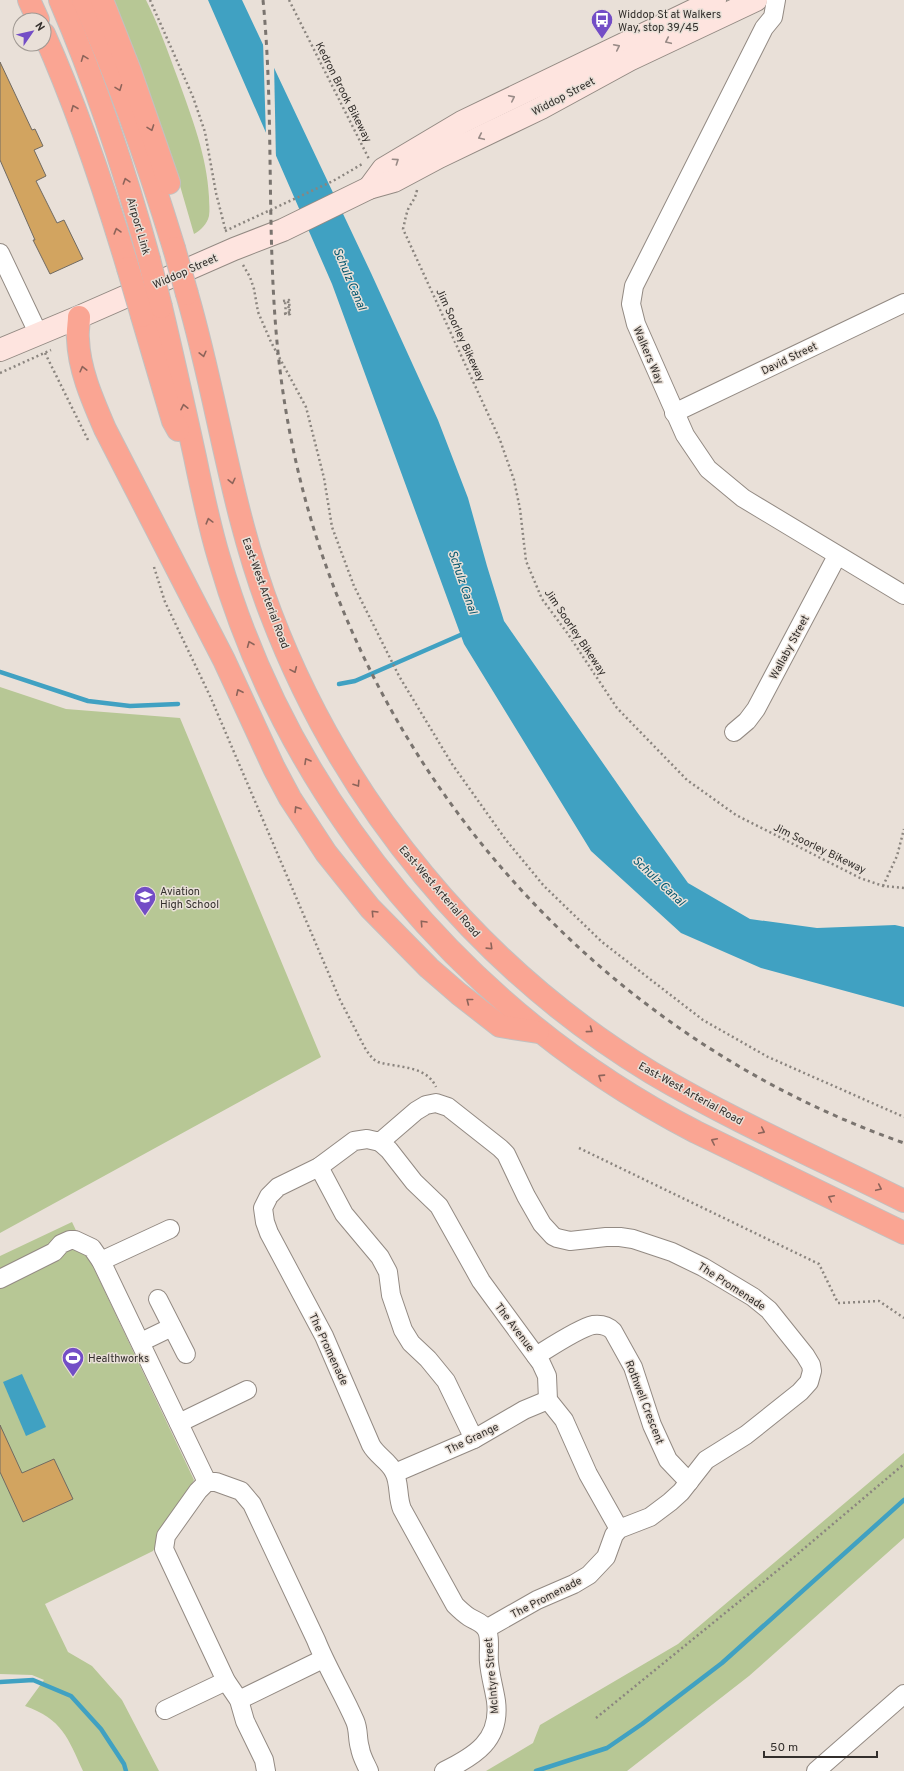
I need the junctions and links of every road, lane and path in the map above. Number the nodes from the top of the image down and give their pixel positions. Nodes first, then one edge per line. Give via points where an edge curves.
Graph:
1 (29, 0) edge
2 (60, 0) edge
3 (82, 0) edge
4 (102, 0) edge
5 (150, 0) edge
6 (289, 0) edge
7 (715, 0) edge
8 (755, 0) edge
9 (776, 0) edge
10 (34, 12) edge
11 (764, 28) junction
12 (51, 52) edge
13 (376, 156) dead end
14 (369, 160) junction
15 (369, 188) junction
16 (418, 188) dead end
17 (230, 240) junction
18 (180, 245) junction
19 (0, 253) edge
20 (284, 301) junction
21 (904, 303) edge
22 (284, 314) dead end
23 (79, 317) junction
24 (41, 343) junction
25 (0, 350) edge
26 (52, 350) dead end
27 (0, 372) edge
28 (674, 413) junction
29 (91, 446) dead end
30 (195, 459) junction
31 (837, 556) junction
32 (152, 560) dead end
33 (904, 595) edge
34 (734, 732) dead end
35 (904, 829) edge
36 (884, 886) junction
37 (904, 888) edge
38 (542, 1032) junction
39 (440, 1103) junction
40 (904, 1117) edge
41 (380, 1142) junction
42 (579, 1148) dead end
43 (319, 1167) junction
44 (904, 1201) edge
45 (170, 1229) dead end
46 (904, 1234) edge
47 (101, 1260) junction
48 (0, 1279) edge
49 (158, 1299) dead end
50 (904, 1318) edge
51 (172, 1328) junction
52 (141, 1342) junction
53 (186, 1354) dead end
54 (536, 1356) junction
55 (247, 1390) dead end
56 (548, 1400) junction
57 (179, 1423) junction
58 (474, 1439) junction
59 (904, 1464) edge
60 (395, 1473) junction
61 (207, 1482) junction
62 (689, 1482) junction
63 (619, 1529) junction
64 (486, 1629) junction
65 (324, 1659) junction
66 (226, 1681) junction
67 (904, 1694) edge
68 (240, 1700) junction
69 (165, 1710) dead end
70 (596, 1718) dead end
71 (266, 1771) edge
72 (370, 1771) edge
73 (444, 1771) edge
74 (816, 1771) edge

1 - 10 highway
30 -> 2 highway, Airport Link, bridge via 161,307 136,212 84,60
3 -> 18 highway
4 -> 18 highway via 160,152
5 - 17 path via 190,90 205,132 216,193
6 - 14 path, Kedron Brook Bikeway
15 -> 7 street, Widdop Street via 383,169 462,122
8 - 11 street via 762,10
8 -> 15 street, Widdop Street via 629,60 541,108 394,181
9 - 11 street, Walkers Way via 773,17
11 - 28 street, Walkers Way via 632,294 632,313
30 -> 12 highway, bridge via 173,421 110,206
13 - 14 path, Kedron Brook Bikeway
14 - 17 path via 291,201
15 - 17 street, Widdop Street via 300,222
16 - 36 path, Jim Soorley Bikeway via 406,216 404,229 500,440 514,480 526,561 542,600 617,708 687,780 736,815 860,878
17 - 23 street, Widdop Street
17 - 40 path via 250,277 258,312 271,342 306,407 324,478 332,527 354,586 399,676 452,764 506,840 544,886 602,942 704,1020 768,1057
18 -> 44 highway, East-West Arterial Road via 193,291 194,316 240,517 270,613 297,676 334,747 404,851 427,880 493,950 542,994 617,1050 693,1096
19 - 24 street
20 - 20 path, bridge via 289,300 290,314 286,315
20 - 22 path via 288,301 289,313
21 - 28 street, David Street
23 - 24 street, Widdop Street
38 -> 23 highway via 500,1026 429,968 370,908 309,828 274,768 218,646 105,429 82,364 78,339
24 - 25 street, Widdop Street
24 - 26 path
24 - 27 path
24 - 29 path
28 - 31 street, Walkers Way via 696,453 721,481 743,498
38 -> 30 highway via 490,990 418,916 356,839 320,784 272,696 240,621 219,558
31 - 33 street, Walkers Way
31 - 34 street, Wallaby Street via 756,709
32 - 39 path via 165,602 210,696 340,1000 366,1050 378,1062 418,1070 434,1084
35 - 36 path via 897,856
36 - 37 path, Jim Soorley Bikeway
46 -> 38 highway via 662,1115 598,1075
39 - 41 street via 421,1107
39 - 62 street, The Promenade via 503,1151 542,1224 553,1236 570,1241 620,1237 653,1245 703,1266 762,1304 805,1355 812,1372 805,1387 746,1435 714,1454
41 - 43 street, The Promenade via 367,1139 354,1141
41 - 54 street, The Avenue via 414,1182 439,1206 481,1281
42 - 50 path via 819,1264 838,1303 879,1301
43 - 58 street via 344,1214 380,1257 388,1272 391,1295 403,1330 411,1343 428,1358 446,1381
43 - 60 street, The Promenade via 273,1191 263,1208 265,1222 324,1336 371,1445
45 - 47 street
47 - 48 street via 92,1248 81,1244 64,1252 54,1252
47 - 52 street
49 - 51 street
51 - 52 street
51 - 53 street
52 - 57 street
54 - 56 street, The Avenue via 547,1376
54 - 62 street, Rothwell Crescent via 593,1325 609,1327 614,1331 633,1367 652,1425 668,1460
55 - 57 street
56 - 58 street, The Grange via 524,1410
56 - 63 street via 564,1420 588,1474
57 - 61 street
58 - 60 street, The Grange
59 - 70 path
60 - 64 street via 397,1494 402,1509 450,1598 461,1611
61 - 65 street via 216,1482 241,1491 252,1504
61 - 66 street via 166,1536 164,1549
62 - 63 street, The Promenade via 670,1502 650,1517
63 - 64 street, The Promenade via 614,1535 606,1557 589,1575 537,1600
64 - 73 street, McIntyre Street via 488,1660 496,1702 495,1720 484,1745 473,1756
65 - 68 street
65 - 72 street via 356,1722 360,1750
66 - 68 street
66 - 69 street
67 - 74 street
68 - 71 street via 245,1721 264,1760

